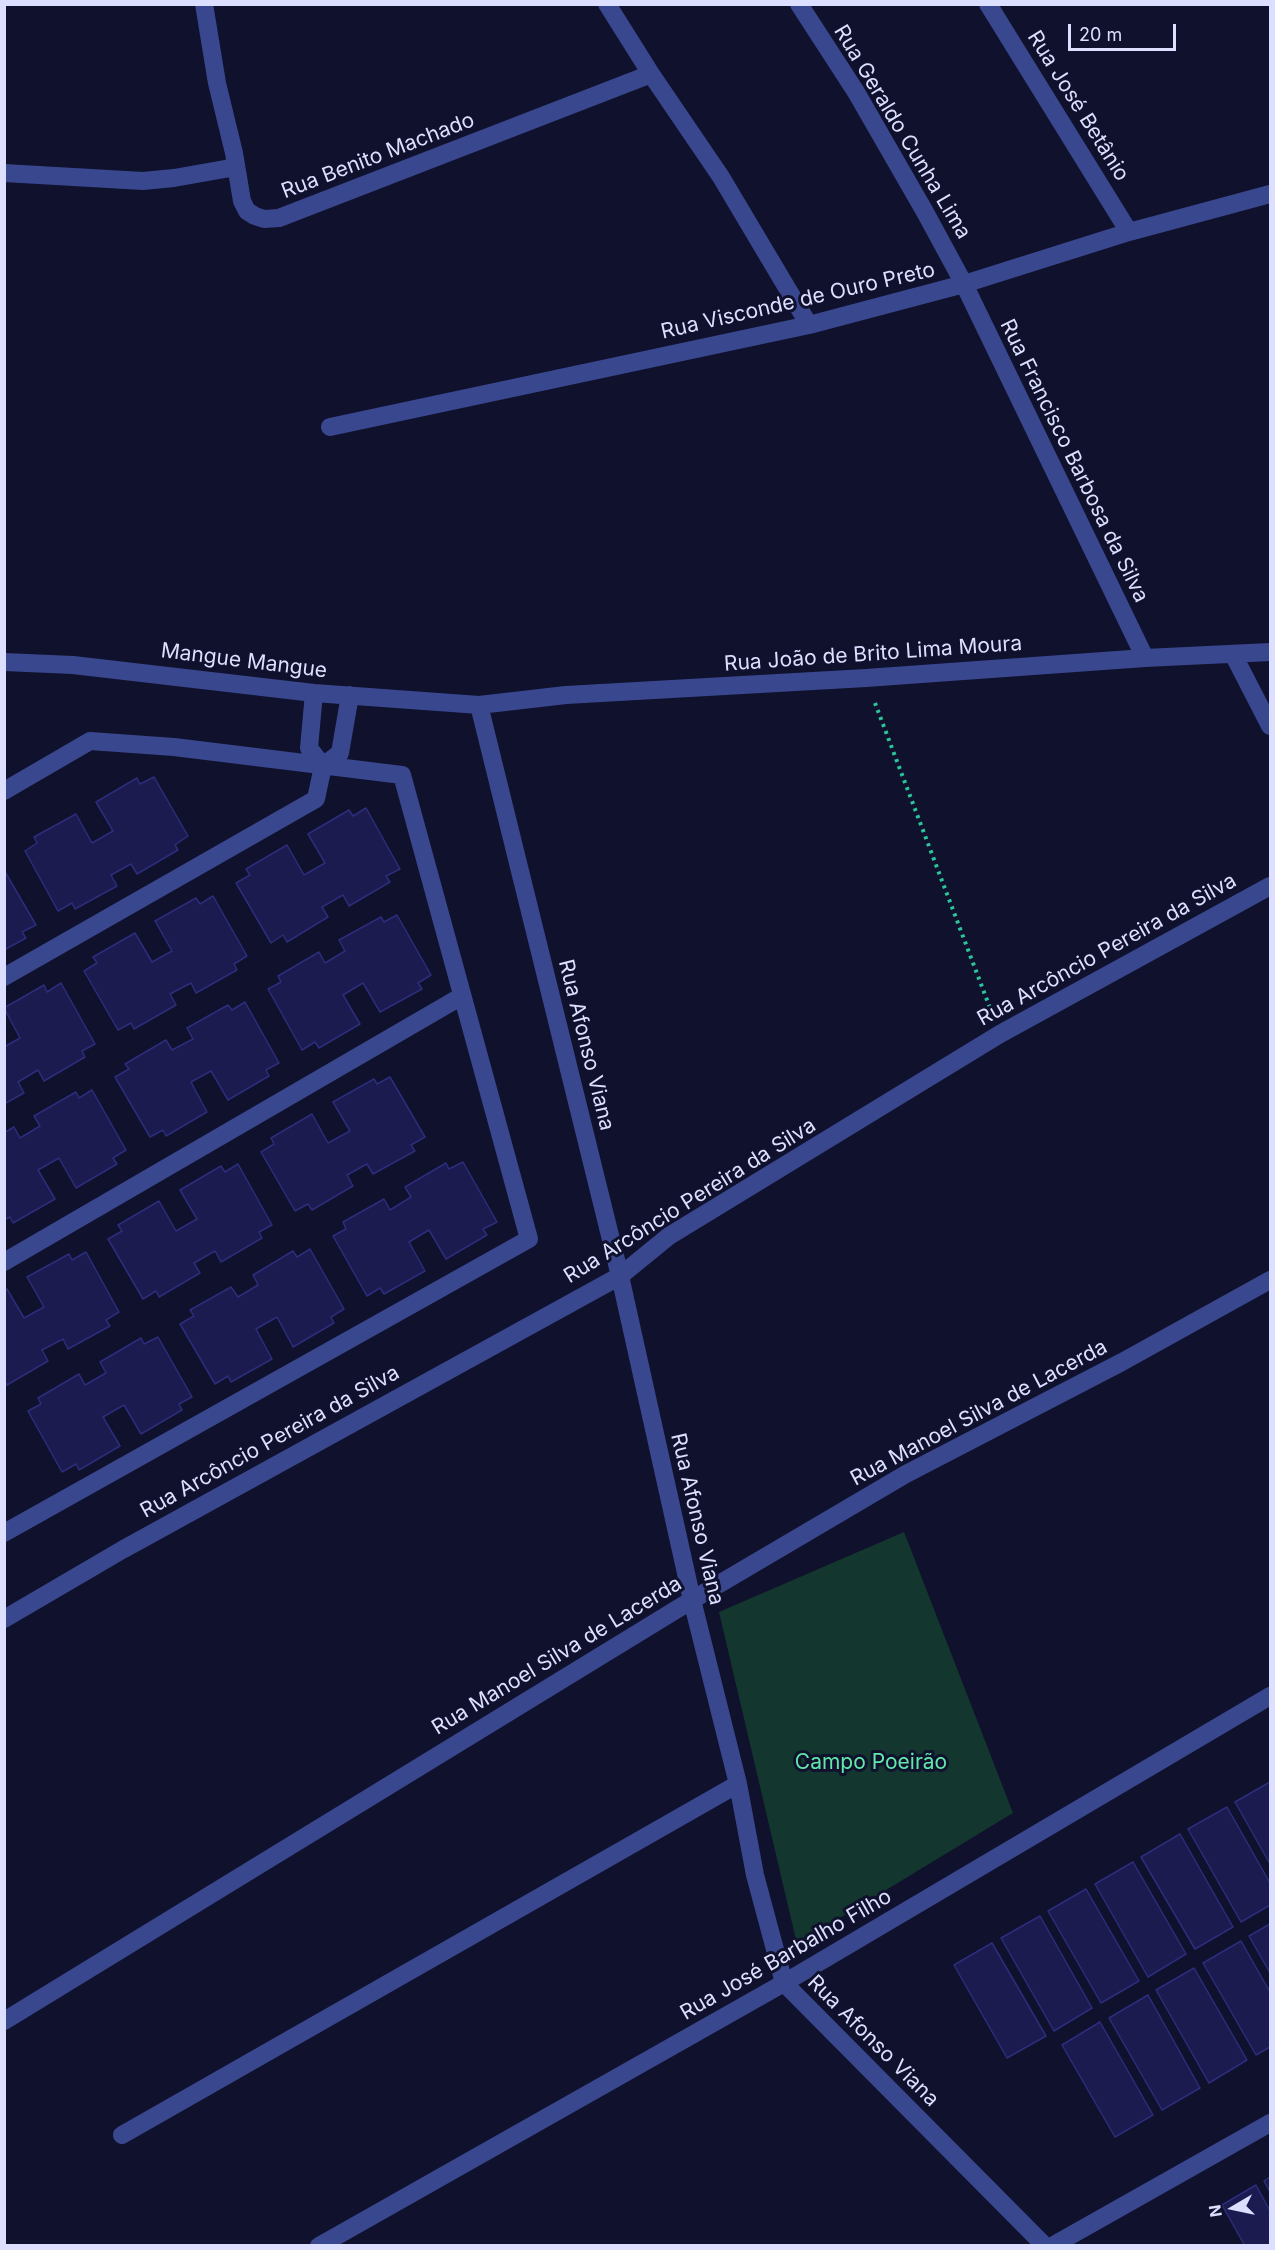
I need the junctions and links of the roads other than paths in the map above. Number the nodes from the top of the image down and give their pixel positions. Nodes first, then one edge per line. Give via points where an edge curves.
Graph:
1 (204, 4) edge
2 (607, 4) edge
3 (799, 4) edge
4 (988, 4) edge
5 (651, 74) junction
6 (236, 167) junction
7 (4, 173) edge
8 (1270, 194) edge
9 (1129, 232) junction
10 (964, 284) junction
11 (809, 325) junction
12 (330, 427) dead end
13 (1270, 652) edge
14 (1233, 654) junction
15 (1145, 658) junction
16 (4, 662) edge
17 (314, 693) junction
18 (350, 695) junction
19 (479, 705) junction
20 (1270, 726) edge
21 (323, 765) junction
22 (4, 790) edge
23 (1270, 886) edge
24 (4, 977) edge
25 (462, 996) junction
26 (4, 1262) edge
27 (620, 1276) junction
28 (1270, 1280) edge
29 (4, 1533) edge
30 (692, 1600) junction
31 (4, 1619) edge
32 (1270, 1696) edge
33 (738, 1784) junction
34 (784, 1983) junction
35 (4, 2021) edge
36 (1270, 2123) edge
37 (122, 2135) dead end
38 (319, 2246) edge
39 (1045, 2246) edge
40 (1052, 2246) edge

1 - 6 street
2 - 5 street
3 - 10 street, Rua Geraldo Cunha Lima via 856,92
4 - 9 street, Rua José Betânio
5 - 6 street, Rua Benito Machado via 279,218 264,219 247,211
5 - 11 street via 721,177
6 - 7 street via 143,181
8 - 9 street, Rua Visconde de Ouro Preto
9 - 10 street, Rua Visconde de Ouro Preto
10 - 11 street, Rua Visconde de Ouro Preto
10 - 15 street, Rua Francisco Barbosa da Silva
11 - 12 street, Rua Visconde de Ouro Preto
13 - 14 street, Rua João de Brito Lima Moura
14 - 15 street, Rua João de Brito Lima Moura
14 - 20 street
15 - 19 street, Rua João de Brito Lima Moura via 566,695
16 - 17 street, Mangue Mangue via 73,665
17 - 18 street, Mangue Mangue
17 - 21 street via 309,748
18 - 19 street, Mangue Mangue
18 - 21 street via 340,753
19 - 27 street, Rua Afonso Viana
21 - 22 street via 90,741
21 - 24 street via 316,799
21 - 25 street via 402,775
23 - 27 street, Rua Arcôncio Pereira da Silva via 1000,1034 669,1236
25 - 26 street
25 - 29 street via 529,1239
27 - 30 street, Rua Afonso Viana
27 - 31 street, Rua Arcôncio Pereira da Silva
28 - 30 street, Rua Manoel Silva de Lacerda via 906,1474
30 - 33 street, Rua Afonso Viana
30 - 35 street, Rua Manoel Silva de Lacerda
32 - 34 street, Rua José Barbalho Filho
33 - 34 street, Rua Afonso Viana via 755,1875
33 - 37 street
34 - 38 street, Rua José Barbalho Filho
34 - 39 street, Rua Afonso Viana
36 - 40 street

